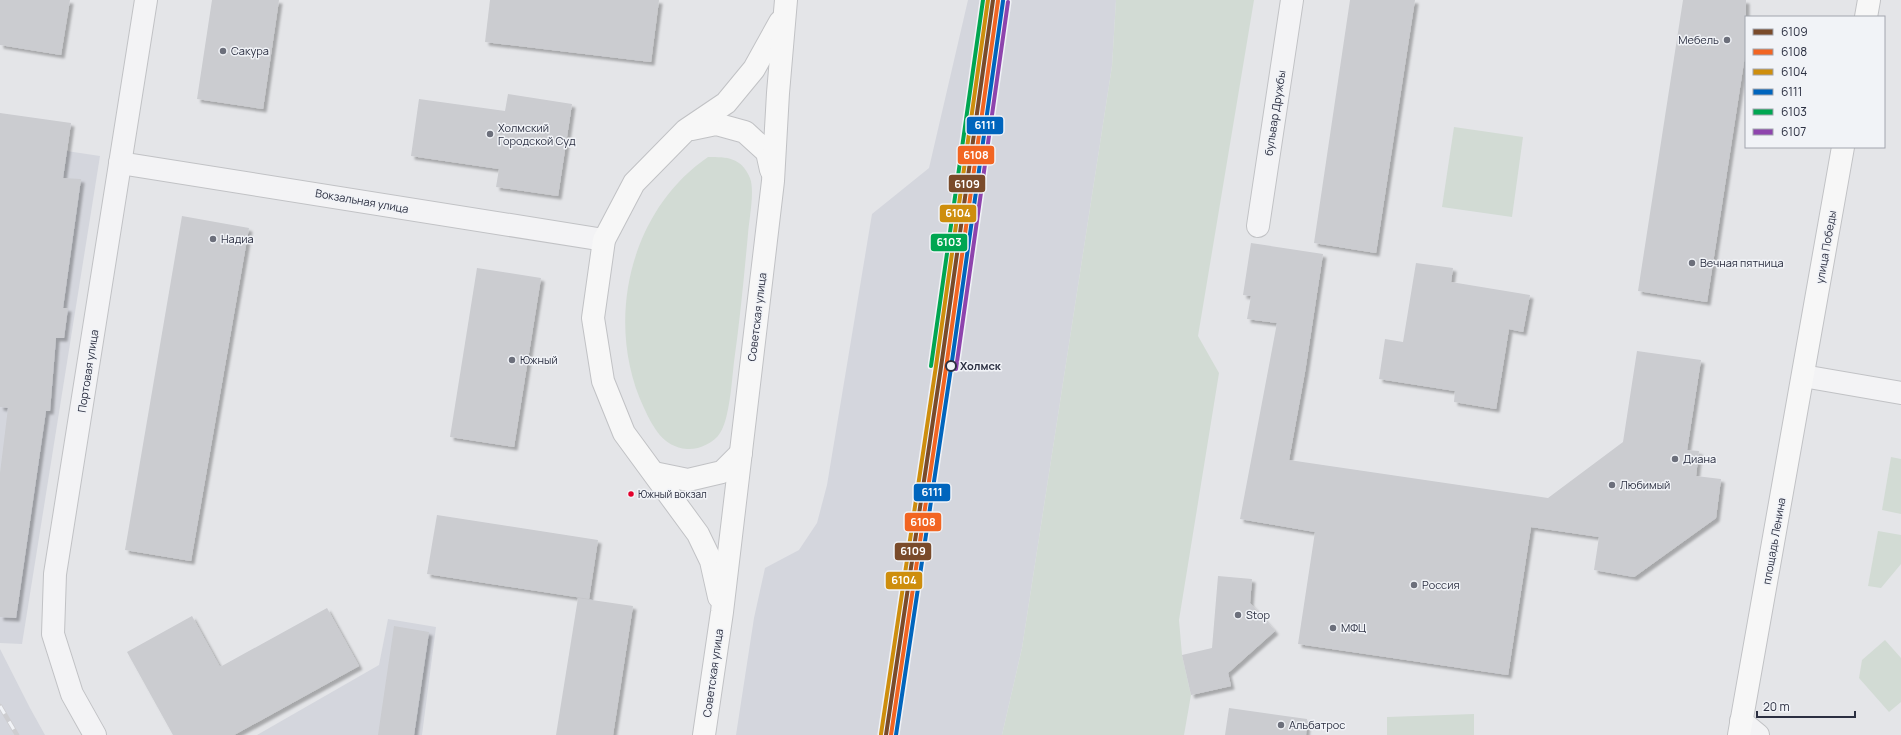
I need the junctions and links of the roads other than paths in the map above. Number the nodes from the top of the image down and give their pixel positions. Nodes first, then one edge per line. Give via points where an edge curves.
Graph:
1 (146, 0) edge
2 (1292, 0) edge
3 (1869, 0) edge
4 (785, 7) edge
5 (1866, 16) edge
6 (686, 130) junction
7 (1843, 148) edge
8 (120, 163) junction
9 (773, 181) junction
10 (1258, 226) dead end
11 (604, 240) junction
12 (1808, 348) joint
13 (1803, 376) junction
14 (1901, 393) edge
15 (741, 453) junction
16 (654, 472) junction
17 (722, 612) junction
18 (1740, 728) edge
19 (94, 735) edge
20 (704, 735) edge
21 (1758, 735) edge

1 - 8 street, Портовая улица
2 - 10 street, бульвар Дружбы
3 - 5 main road
4 - 6 main road, Советская улица via 754,69 726,103
4 - 9 main road, Советская улица
6 - 9 main road, Советская улица via 716,124 745,132 767,152
6 - 11 main road, Советская улица via 634,183
7 - 12 main road, улица Победы
8 - 11 street, Вокзальная улица
8 - 19 street, Портовая улица via 55,574 52,634 72,694
9 - 15 main road, Советская улица
11 - 16 main road, Советская улица via 593,318 603,381 624,433
12 - 13 main road, площадь Ленина
13 - 14 street
13 - 18 main road, площадь Ленина
15 - 16 main road via 722,472 688,480
15 - 17 main road, Советская улица
16 - 17 main road, Советская улица via 698,534 711,561
17 - 20 main road, Советская улица
18 - 21 street

